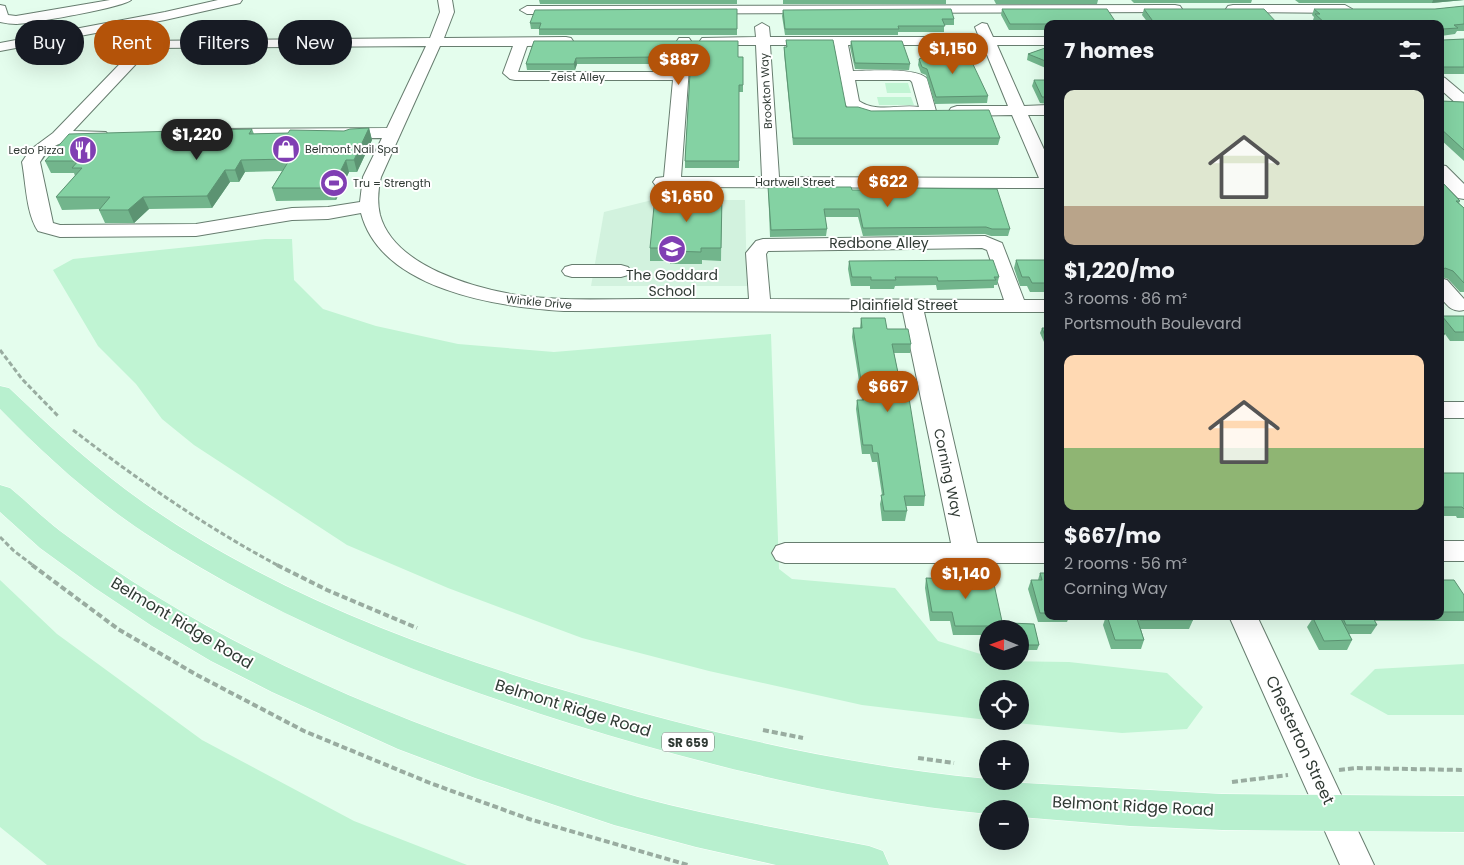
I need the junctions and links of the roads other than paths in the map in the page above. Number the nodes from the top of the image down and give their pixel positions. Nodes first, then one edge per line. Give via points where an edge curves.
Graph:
1 (124, 0) edge
2 (201, 0) edge
3 (235, 0) edge
4 (445, 0) edge
5 (528, 5) edge
6 (762, 5) edge
7 (972, 5) edge
8 (1274, 5) edge
9 (172, 7) edge
10 (0, 9) edge
11 (1185, 9) edge
12 (1224, 9) edge
13 (1357, 9) edge
14 (181, 20) edge
15 (1289, 20) edge
16 (180, 35) edge
17 (268, 35) edge
18 (0, 38) edge
19 (436, 41) junction
20 (519, 41) junction
21 (579, 41) edge
22 (763, 41) junction
23 (840, 41) junction
24 (988, 41) junction
25 (1044, 41) edge
26 (0, 47) edge
27 (846, 75) junction
28 (681, 76) junction
29 (1444, 76) edge
30 (1456, 76) edge
31 (1444, 84) edge
32 (1464, 102) edge
33 (1018, 110) junction
34 (1044, 110) edge
35 (928, 111) junction
36 (393, 133) junction
37 (202, 134) edge
38 (115, 135) edge
39 (59, 136) junction
40 (1044, 172) edge
41 (1444, 174) edge
42 (1044, 181) edge
43 (772, 182) junction
44 (1456, 186) edge
45 (369, 206) junction
46 (574, 266) joint
47 (621, 272) dead end
48 (1444, 290) edge
49 (564, 305) junction
50 (760, 305) junction
51 (912, 305) junction
52 (1454, 305) edge
53 (1016, 306) junction
54 (1044, 306) edge
55 (0, 394) edge
56 (1444, 410) edge
57 (1464, 410) edge
58 (0, 495) edge
59 (1444, 551) edge
60 (1464, 551) edge
61 (785, 553) dead end
62 (966, 553) junction
63 (1044, 553) edge
64 (1245, 620) edge
65 (1335, 814) junction
66 (1464, 814) edge
67 (869, 865) edge
68 (1357, 865) edge

1 - 10 street via 16,20 2,18
2 - 9 street
3 - 9 street
4 - 19 street, Winkle Drive via 447,12
5 - 6 street
5 - 20 street
6 - 7 street
6 - 22 street, Brookton Way
7 - 11 street
7 - 24 street
8 - 12 street
8 - 13 street
8 - 15 street
9 - 14 street
9 - 18 street
9 - 26 street
16 - 39 street via 147,44
17 - 19 street
19 - 20 street
19 - 36 street, Winkle Drive
20 - 21 street
20 - 28 street, Zeist Alley via 510,69 515,76
22 - 23 street
22 - 28 street via 679,41
22 - 43 street, Brookton Way
23 - 24 street
23 - 27 street
24 - 25 street
24 - 33 street
27 - 35 street via 912,76 919,80
27 - 35 street via 856,108
28 - 43 street, Hartwell Street via 667,182
29 - 30 street
31 - 32 street
33 - 34 street
33 - 35 street
33 - 40 street
36 - 37 street
36 - 45 street, Winkle Drive via 372,177
38 - 39 street
39 - 45 street via 31,162 40,217 45,227 60,230 196,230 292,214 328,213
41 - 44 street
42 - 43 street, Hartwell Street
45 - 49 street, Winkle Drive via 380,235 427,274 491,297
46 - 47 street
46 - 49 street
48 - 52 street
49 - 50 street, Winkle Drive
50 - 51 street, Plainfield Street
50 - 53 street, Redbone Alley via 756,253 763,245 985,242 995,247
51 - 53 street, Plainfield Street
51 - 62 street, Corning Way
53 - 54 street, Plainfield Street
55 - 65 main road, Belmont Ridge Road / SR 659 via 70,461 152,524 224,568 363,636 538,699 763,760 971,796 1142,809
56 - 57 street
58 - 67 main road, Belmont Ridge Road via 50,539 135,598 208,642 295,688 396,732 484,765 637,814
59 - 60 street
61 - 62 street
62 - 63 street
64 - 65 street, Chesterton Street
65 - 66 main road, Belmont Ridge Road / SR 659
65 - 68 street, Chesterton Street

